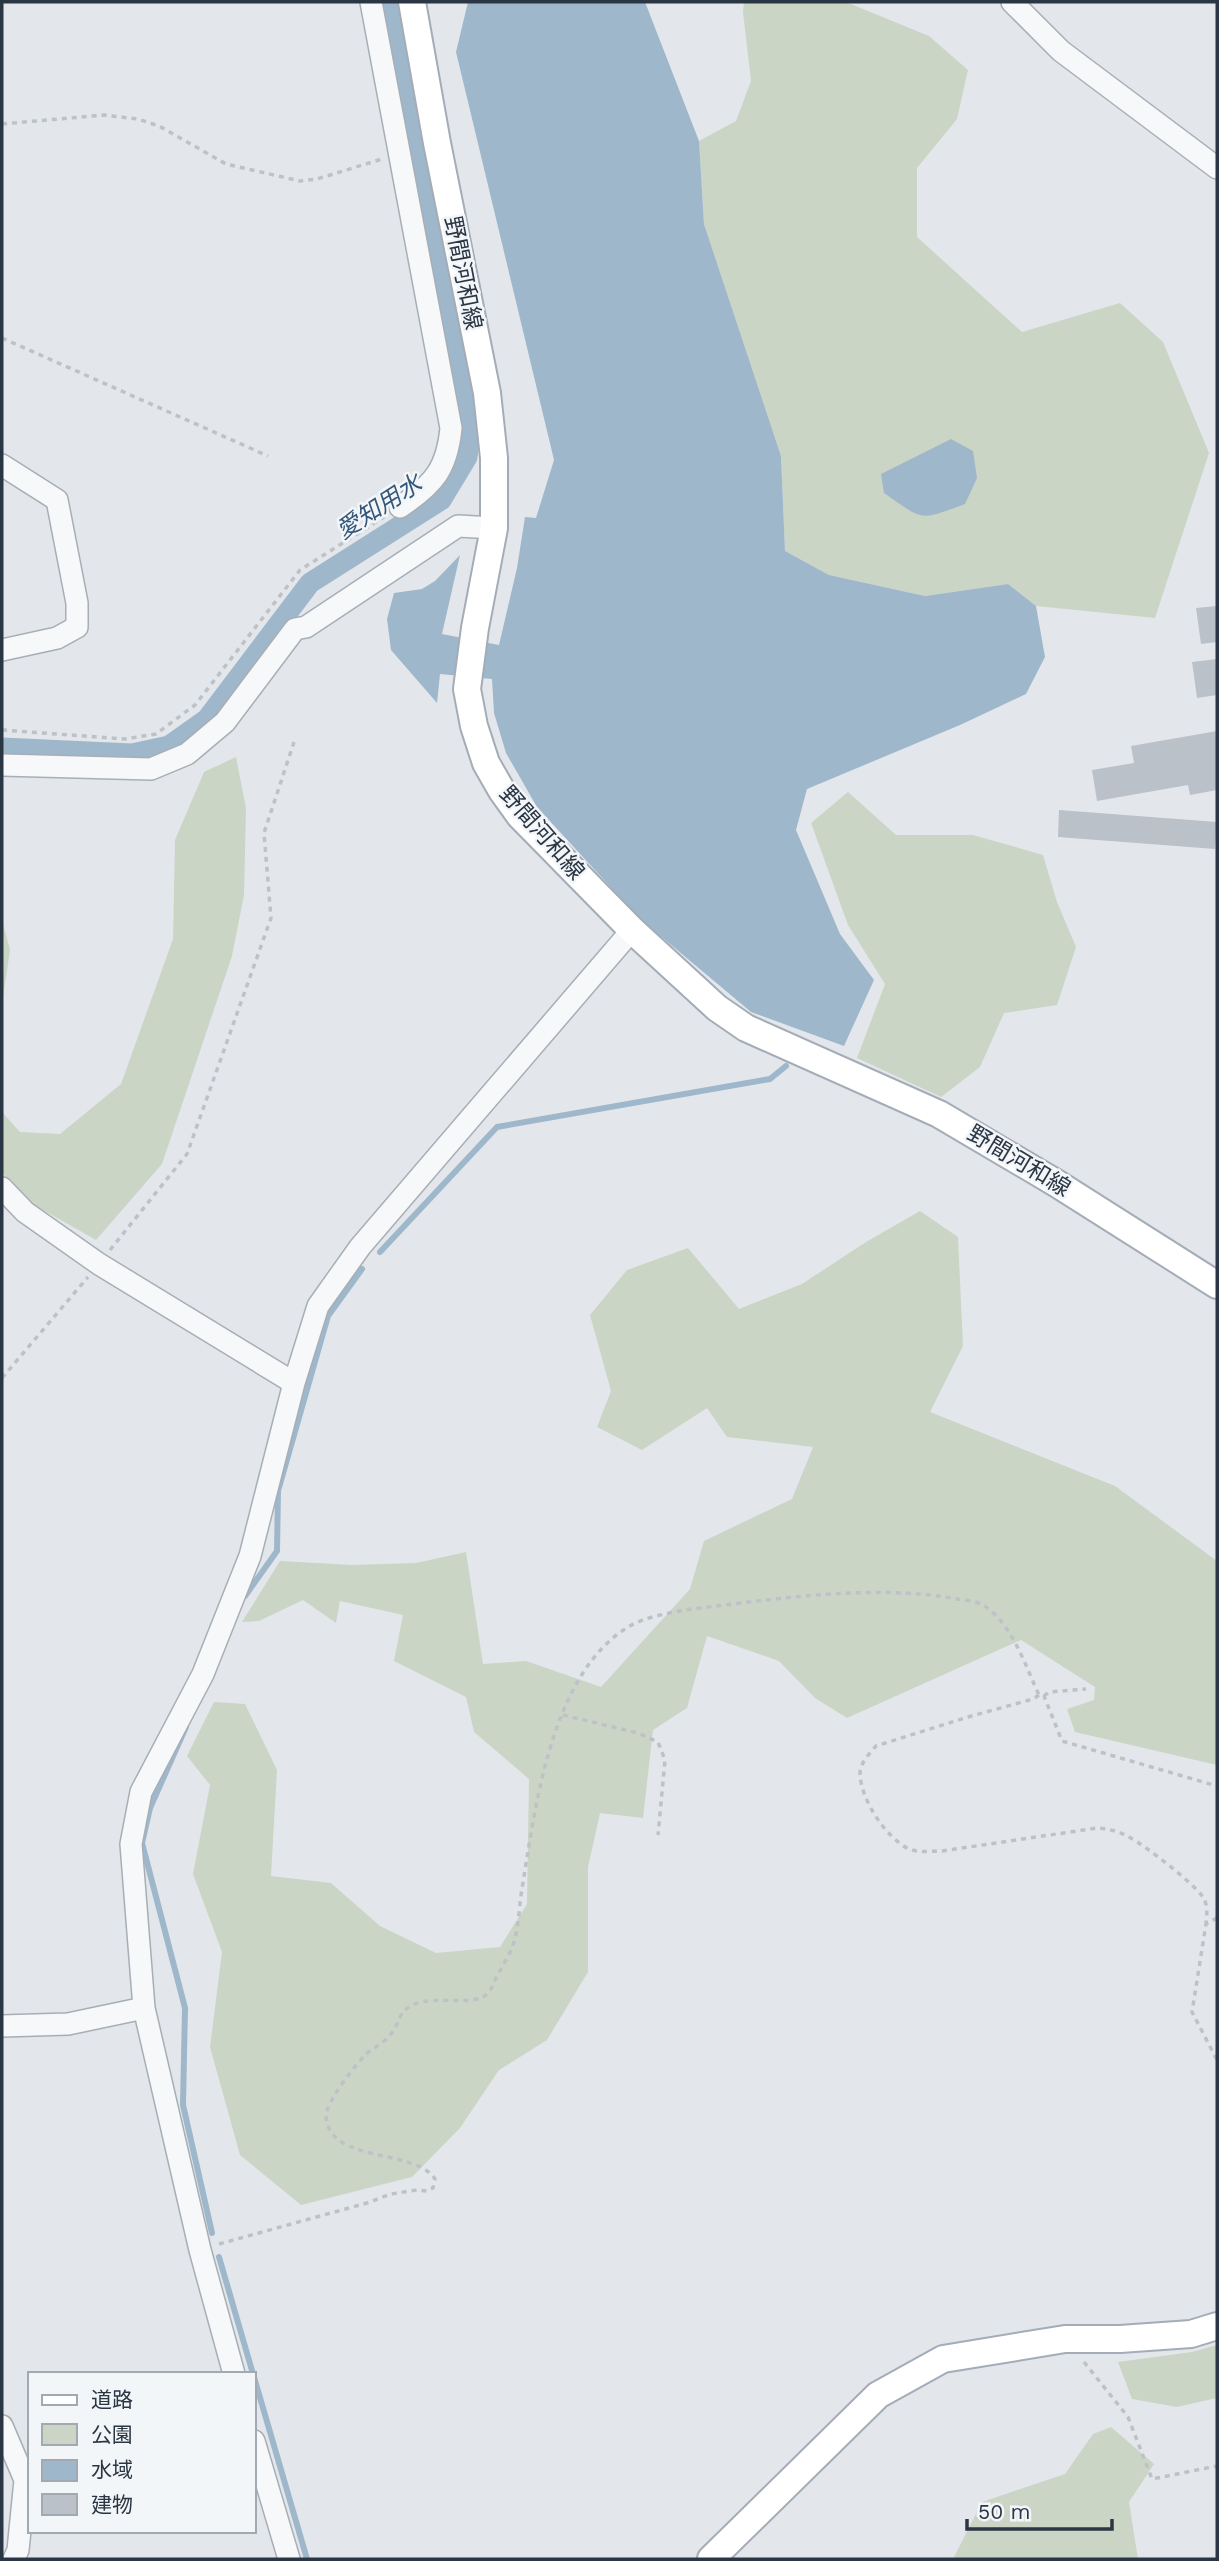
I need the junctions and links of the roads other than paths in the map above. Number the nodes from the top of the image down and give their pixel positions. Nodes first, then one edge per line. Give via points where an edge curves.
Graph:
1 (371, 2) edge
2 (412, 2) edge
3 (1013, 2) edge
4 (1217, 168) edge
5 (2, 465) edge
6 (400, 507) road end
7 (494, 528) junction
8 (2, 650) edge
9 (2, 765) edge
10 (632, 930) junction
11 (2, 1188) edge
12 (1217, 1285) edge
13 (293, 1383) junction
14 (144, 2008) junction
15 (2, 2026) edge
16 (1217, 2326) edge
17 (233, 2372) edge
18 (2, 2426) edge
19 (256, 2448) edge
20 (14, 2559) edge
21 (289, 2559) edge
22 (711, 2559) edge

1 - 6 street via 452,428 449,453 428,488
2 - 7 main road, 野間河和線 via 488,393
3 - 4 street via 1061,51
5 - 8 street via 57,500 77,603 77,626 57,638
7 - 9 street via 458,526 306,627 295,629 225,722 187,754 151,769
7 - 10 main road, 野間河和線 via 467,689 486,763 520,816
10 - 12 main road, 野間河和線 via 718,1008 747,1028 939,1114
10 - 13 street via 360,1247 318,1306
11 - 13 street via 25,1212 99,1264
13 - 14 street via 250,1556 203,1674 141,1792 131,1843
14 - 15 street via 68,2024
14 - 17 street
16 - 22 main road via 1191,2334 1065,2339 943,2359 878,2395
18 - 20 street via 25,2480
19 - 21 street

